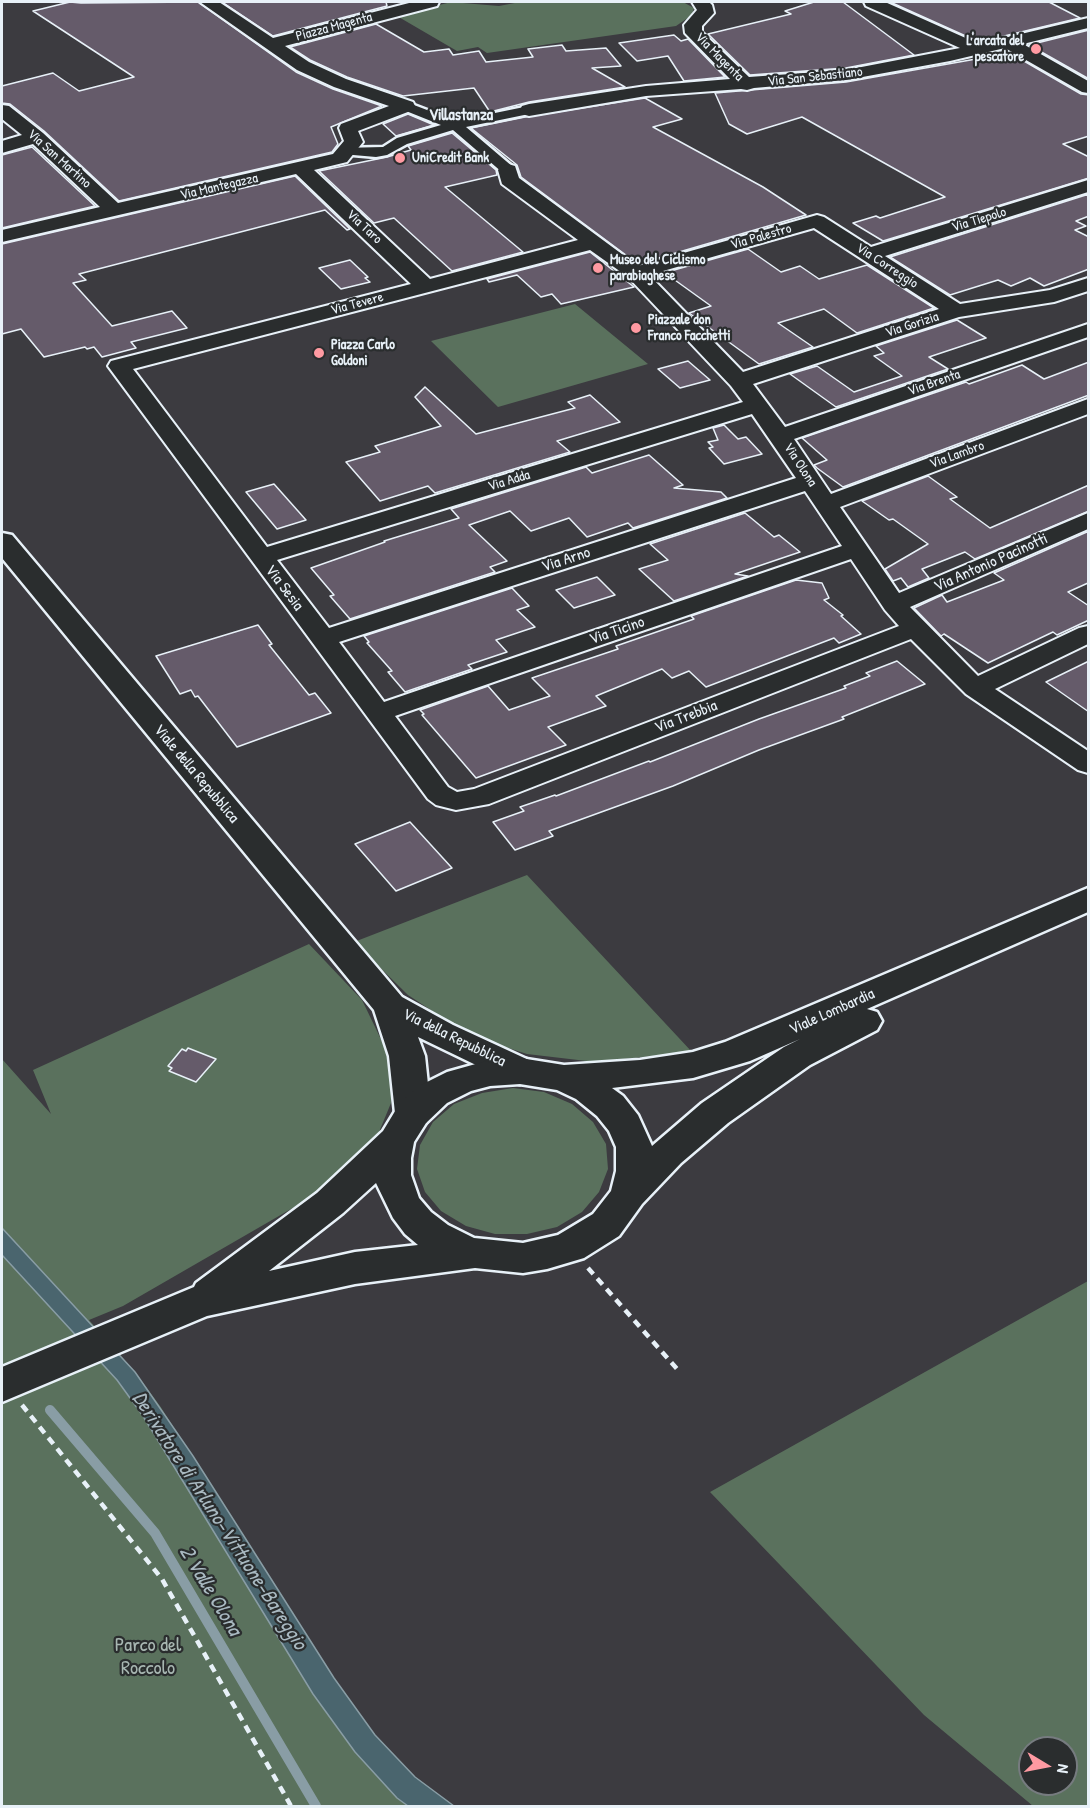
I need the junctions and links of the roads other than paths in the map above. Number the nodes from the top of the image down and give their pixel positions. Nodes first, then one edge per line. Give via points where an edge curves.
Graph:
1 (208, 2) edge
2 (432, 2) edge
3 (700, 2) edge
4 (872, 2) edge
5 (1089, 23) edge
6 (1009, 43) junction
7 (271, 44) junction
8 (978, 50) junction
9 (1080, 76) edge
10 (747, 85) junction
11 (1089, 88) edge
12 (406, 106) junction
13 (2, 110) edge
14 (529, 110) joint
15 (455, 125) junction
16 (36, 137) junction
17 (2, 147) edge
18 (346, 151) junction
19 (301, 168) junction
20 (508, 170) joint
21 (1089, 186) edge
22 (115, 211) junction
23 (817, 220) joint
24 (2, 237) edge
25 (596, 242) junction
26 (869, 254) junction
27 (635, 273) junction
28 (1089, 284) edge
29 (426, 286) junction
30 (956, 310) junction
31 (1076, 313) edge
32 (119, 366) joint
33 (739, 381) junction
34 (757, 405) junction
35 (1089, 406) edge
36 (780, 436) junction
37 (810, 481) junction
38 (825, 504) junction
39 (1089, 520) edge
40 (2, 541) edge
41 (856, 549) junction
42 (261, 557) junction
43 (894, 605) junction
44 (915, 629) junction
45 (1089, 634) edge
46 (322, 639) junction
47 (975, 688) junction
48 (378, 713) junction
49 (1089, 764) edge
50 (456, 801) joint
51 (1089, 899) edge
52 (1089, 922) edge
53 (390, 1005) junction
54 (520, 1071) junction
55 (564, 1078) junction
56 (405, 1127) junction
57 (629, 1194) junction
58 (474, 1253) junction
59 (201, 1300) junction
60 (4, 1384) edge

1 - 7 street
2 - 7 street, Piazza Magenta
3 - 10 street, Via Magenta via 706,9 693,25 694,33
4 - 8 street
5 - 6 street, Via San Sebastiano
6 - 8 street, Via San Sebastiano
6 - 9 street
7 - 12 street via 340,84
8 - 10 street, Via San Sebastiano via 846,75
9 - 11 street
10 - 14 street, Via San Sebastiano via 646,91
12 - 15 street
12 - 18 street via 348,128 354,142
13 - 16 street, Via San Martino
14 - 15 street
15 - 18 street via 402,141 387,151
15 - 20 street
16 - 17 street
16 - 22 street, Via San Martino
18 - 19 street, Via Mantegazza via 340,158
19 - 22 street, Via Mantegazza
19 - 29 street, Via Taro
20 - 25 street, Via Olona via 508,180
21 - 26 street, Via Tiepolo
22 - 24 street, Via Mantegazza
23 - 26 street, Via Correggio
23 - 27 street, Via Palestro
25 - 27 street, Via Olona
25 - 29 street, Via Tevere
26 - 30 street, Via Correggio
27 - 33 street, Via Olona
28 - 31 street, Via Gorizia
29 - 32 street, Via Tevere
30 - 31 street, Via Gorizia
30 - 33 street, Via Gorizia
31 - 36 street, Via Brenta
32 - 42 street, Via Sesia
33 - 34 street, Via Olona
34 - 36 street, Via Olona
34 - 42 street, Via Adda
35 - 38 street, Via Lambro
36 - 37 street, Via Olona
37 - 38 street, Via Olona
37 - 46 street, Via Arno
38 - 41 street, Via Olona
39 - 43 street, Via Antonio Pacinotti
40 - 53 main road, Viale della Repubblica
41 - 43 street, Via Olona
41 - 48 street, Via Ticino
42 - 46 street, Via Sesia
43 - 44 street, Via Olona
44 - 47 street, Via Olona
44 - 50 street, Via Trebbia via 479,797
45 - 47 street
46 - 48 street, Via Sesia
47 - 49 street, Via Olona
48 - 50 street, Via Sesia via 438,793
51 - 55 main road, Viale Lombardia via 737,1052 693,1065
52 - 57 main road, Viale Lombardia via 869,1019 796,1056 715,1113 668,1153
53 - 54 main road, Via della Repubblica
53 - 56 main road, Via della Repubblica via 407,1056
54 - 55 main road
54 - 56 main road via 460,1081 434,1094
55 - 57 main road via 610,1106 625,1125 634,1148 635,1171
56 - 58 main road, Via della Repubblica via 392,1158 397,1192 418,1223 434,1236
56 - 59 main road via 330,1203
57 - 58 main road via 606,1225 570,1247 523,1258
58 - 59 main road via 355,1268
59 - 60 main road

